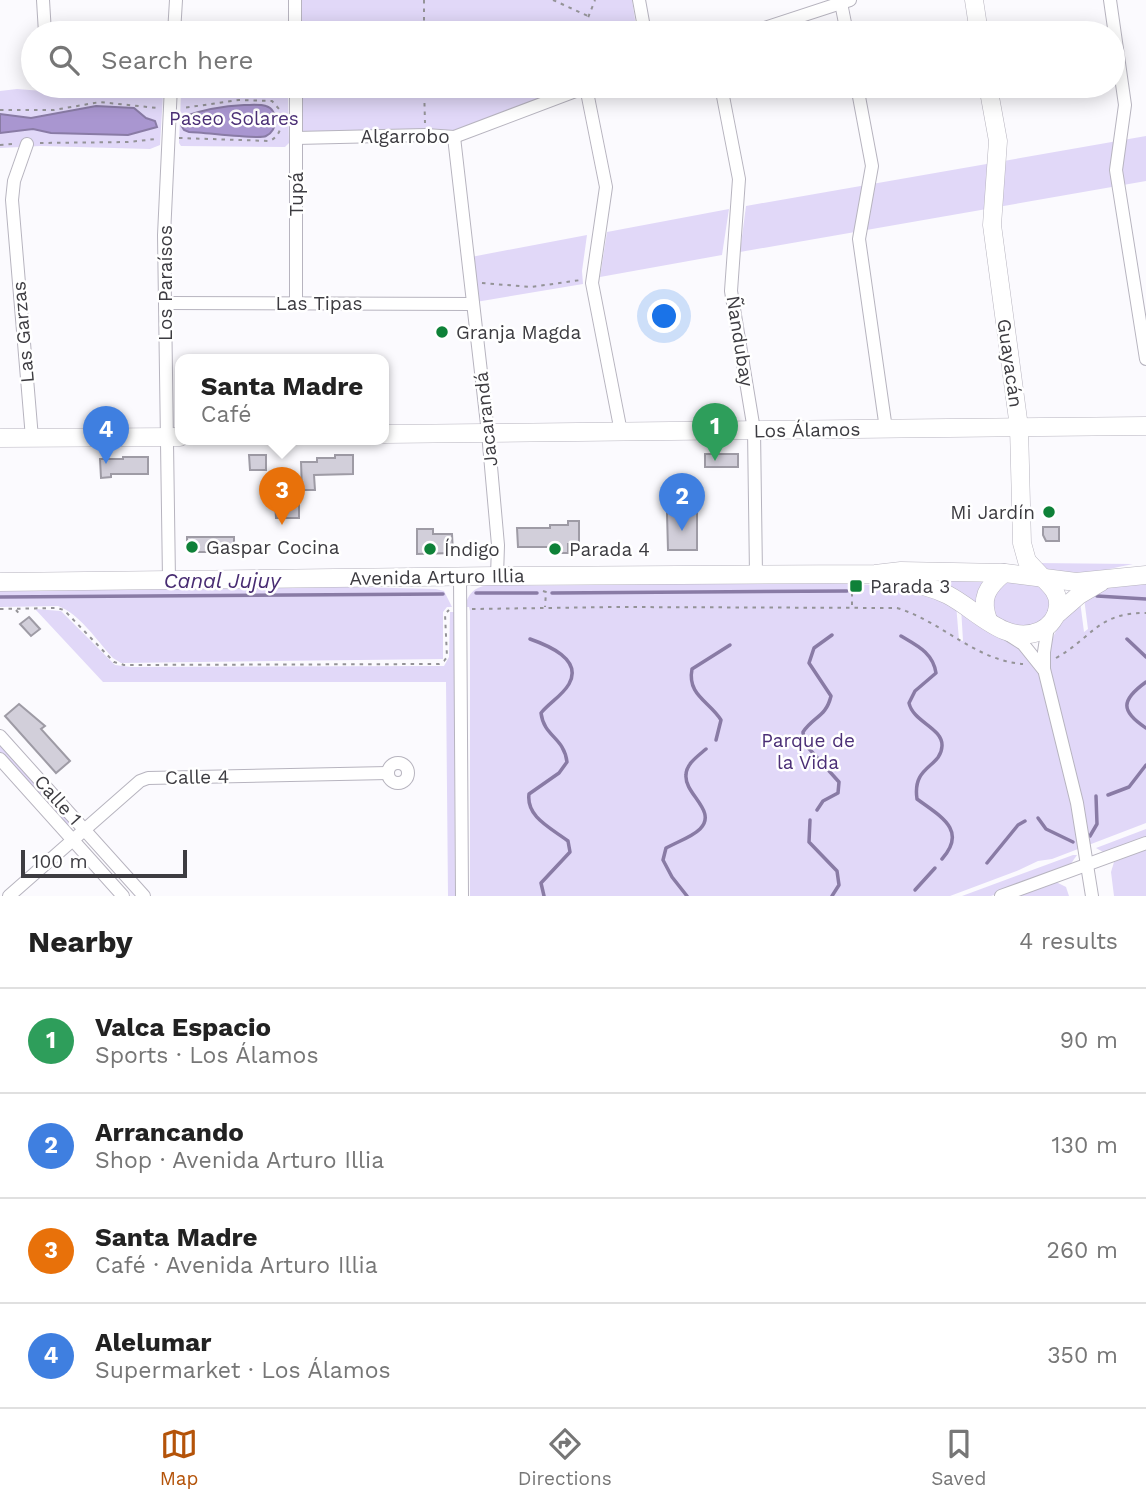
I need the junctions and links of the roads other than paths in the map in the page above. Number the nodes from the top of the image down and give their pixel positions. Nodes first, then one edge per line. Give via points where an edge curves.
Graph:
1 (43, 0) edge
2 (176, 0) edge
3 (295, 0) edge
4 (639, 0) edge
5 (974, 0) edge
6 (1110, 0) edge
7 (845, 1) edge
8 (44, 21) edge
9 (175, 21) edge
10 (295, 21) edge
11 (643, 21) edge
12 (785, 21) edge
13 (846, 21) edge
14 (977, 21) edge
15 (1113, 21) edge
16 (170, 98) edge
17 (296, 98) edge
18 (554, 98) edge
19 (590, 98) edge
20 (723, 98) edge
21 (859, 98) edge
22 (990, 98) edge
23 (1124, 98) edge
24 (296, 138) junction
25 (454, 138) junction
26 (27, 144) road end
27 (165, 303) junction
28 (296, 303) junction
29 (473, 304) junction
30 (1146, 359) edge
31 (1146, 426) edge
32 (1019, 427) junction
33 (886, 429) junction
34 (754, 430) junction
35 (621, 432) junction
36 (488, 433) junction
37 (389, 434) edge
38 (174, 437) edge
39 (0, 438) edge
40 (32, 438) junction
41 (1022, 542) junction
42 (1005, 573) junction
43 (875, 574) junction
44 (756, 575) junction
45 (1146, 575) edge
46 (460, 576) junction
47 (497, 576) junction
48 (1042, 578) junction
49 (1107, 579) junction
50 (169, 580) junction
51 (0, 582) edge
52 (988, 620) junction
53 (1052, 621) junction
54 (1004, 632) junction
55 (1048, 664) junction
56 (0, 736) edge
57 (0, 759) edge
58 (388, 773) dead end
59 (84, 829) junction
60 (72, 839) junction
61 (1146, 843) edge
62 (1087, 865) junction
63 (9, 896) edge
64 (123, 896) edge
65 (144, 896) edge
66 (462, 896) edge
67 (1001, 896) edge
68 (1093, 896) edge

1 - 8 street
2 - 9 street
3 - 10 street
4 - 11 street
5 - 14 street
6 - 15 street
7 - 12 street
7 - 13 street
16 - 27 street, Los Paraísos
17 - 24 street, Tupá
18 - 25 street, Algarrobo
19 - 35 street via 606,187 592,282
20 - 34 street, Ñandubay via 739,179 731,291
21 - 33 street via 872,166 859,239
22 - 32 street, Guayacán via 998,141 992,225
23 - 30 street via 1116,170
24 - 25 street, Algarrobo
24 - 28 street, Tupá
25 - 29 street, Jacarandá
26 - 40 street, Las Garzas via 12,200
27 - 28 street, Las Tipas
27 - 38 street, Los Paraísos
28 - 29 street, Las Tipas
29 - 36 street, Jacarandá
31 - 32 street, Los Álamos
32 - 33 street, Los Álamos
32 - 41 street, Guayacán
33 - 34 street, Los Álamos
34 - 35 street, Los Álamos
34 - 44 street, Ñandubay
35 - 36 street, Los Álamos
36 - 37 street, Los Álamos
36 - 47 street, Jacarandá
38 - 40 street
38 - 50 street, Los Paraísos
39 - 40 street
41 - 42 street, Guayacán
41 - 48 street, Guayacán via 1027,561
42 - 43 street, Avenida Arturo Illia
42 - 48 street
42 - 52 street via 984,595
43 - 44 street, Avenida Arturo Illia
43 - 52 street, Avenida Arturo Illia via 933,589
44 - 47 street, Avenida Arturo Illia
45 - 49 street
46 - 47 street, Avenida Arturo Illia
46 - 50 street, Avenida Arturo Illia
46 - 66 street
48 - 49 street via 1067,582
48 - 53 street via 1058,599
49 - 53 street
50 - 51 street, Avenida Arturo Illia
52 - 54 street
53 - 54 street via 1024,635
53 - 55 street
54 - 55 street
55 - 62 street
56 - 59 street, Calle 1
57 - 60 street, Calle 1
58 - 59 street, Calle 4 via 148,778
59 - 60 street, Calle 4
59 - 65 street, Calle 1
60 - 63 street, Calle 4
60 - 64 street, Calle 1
61 - 62 street
62 - 67 street
62 - 68 street

